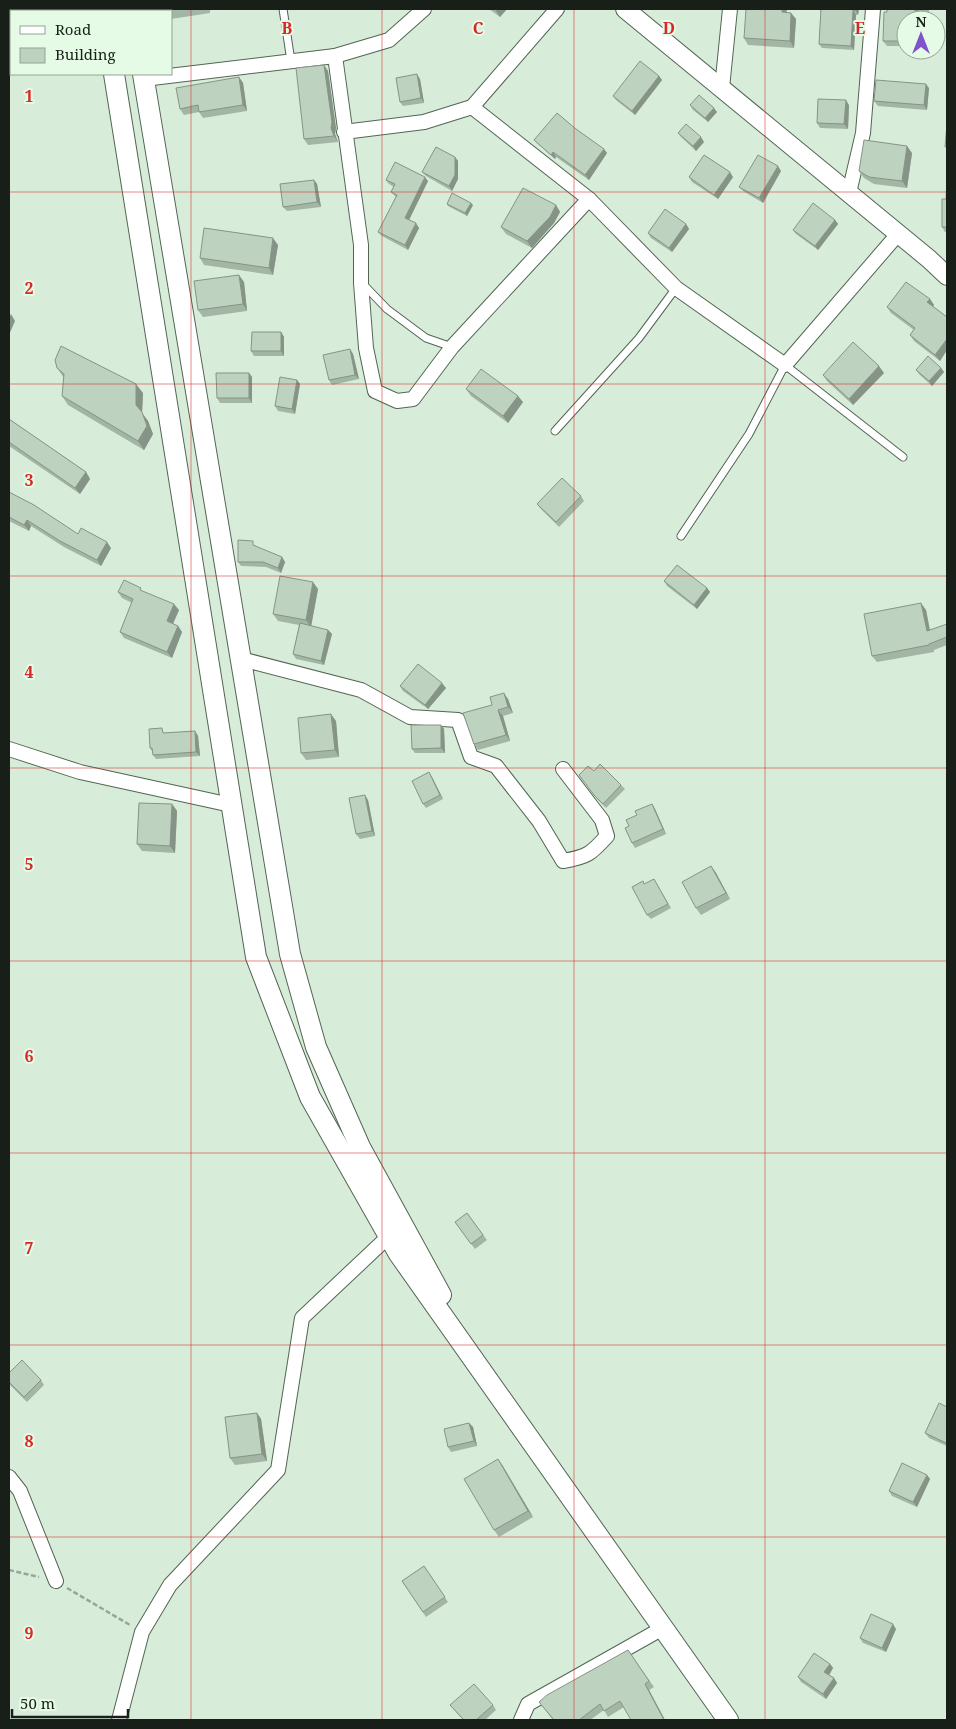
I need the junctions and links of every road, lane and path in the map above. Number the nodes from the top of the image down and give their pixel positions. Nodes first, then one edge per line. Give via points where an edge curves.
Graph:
1 (283, 9) edge
2 (424, 9) edge
3 (557, 9) edge
4 (625, 9) edge
5 (730, 9) edge
6 (873, 9) edge
7 (335, 56) junction
8 (292, 61) junction
9 (172, 74) edge
10 (114, 75) edge
11 (162, 75) edge
12 (143, 77) edge
13 (722, 88) junction
14 (472, 107) junction
15 (344, 132) junction
16 (849, 193) junction
17 (589, 199) junction
18 (898, 234) junction
19 (947, 276) edge
20 (361, 283) junction
21 (676, 288) junction
22 (452, 348) junction
23 (785, 365) junction
24 (555, 431) dead end
25 (903, 458) dead end
26 (681, 536) dead end
27 (241, 659) junction
28 (9, 749) edge
29 (563, 769) dead end
30 (232, 805) junction
31 (389, 1236) junction
32 (488, 1380) junction
33 (9, 1477) edge
34 (9, 1570) edge
35 (56, 1582) junction
36 (663, 1628) junction
37 (142, 1632) junction
38 (119, 1720) edge
39 (521, 1720) edge
40 (728, 1720) edge

1 - 8 lane
2 - 7 street via 389,40
3 - 14 street
4 - 13 street
5 - 13 street
6 - 16 street via 862,133
7 - 8 street
7 - 15 street
8 - 9 street
10 - 30 main road
11 - 12 street
12 - 27 main road
13 - 16 street
14 - 15 street via 424,122
14 - 17 street
15 - 20 street via 361,244
16 - 18 street
17 - 21 street
17 - 22 street
18 - 19 street
18 - 23 street
20 - 22 lane via 387,309 426,338
20 - 22 street via 366,348 375,391 397,401 413,399
21 - 23 street
21 - 24 lane via 639,338
23 - 25 lane
23 - 26 lane via 749,434
27 - 29 street via 361,690 410,717 458,720 471,757 496,766 539,821 563,861 592,853 607,836 602,820
27 - 32 main road via 290,954 316,1047 360,1147
28 - 30 street via 80,772
30 - 31 main road via 256,957 310,1097
31 - 32 main road
31 - 37 street via 302,1318 278,1470 170,1585
32 - 36 main road
33 - 35 street via 20,1491
34 - 35 path
35 - 37 path
36 - 39 street via 528,1704
36 - 40 main road
37 - 38 street

